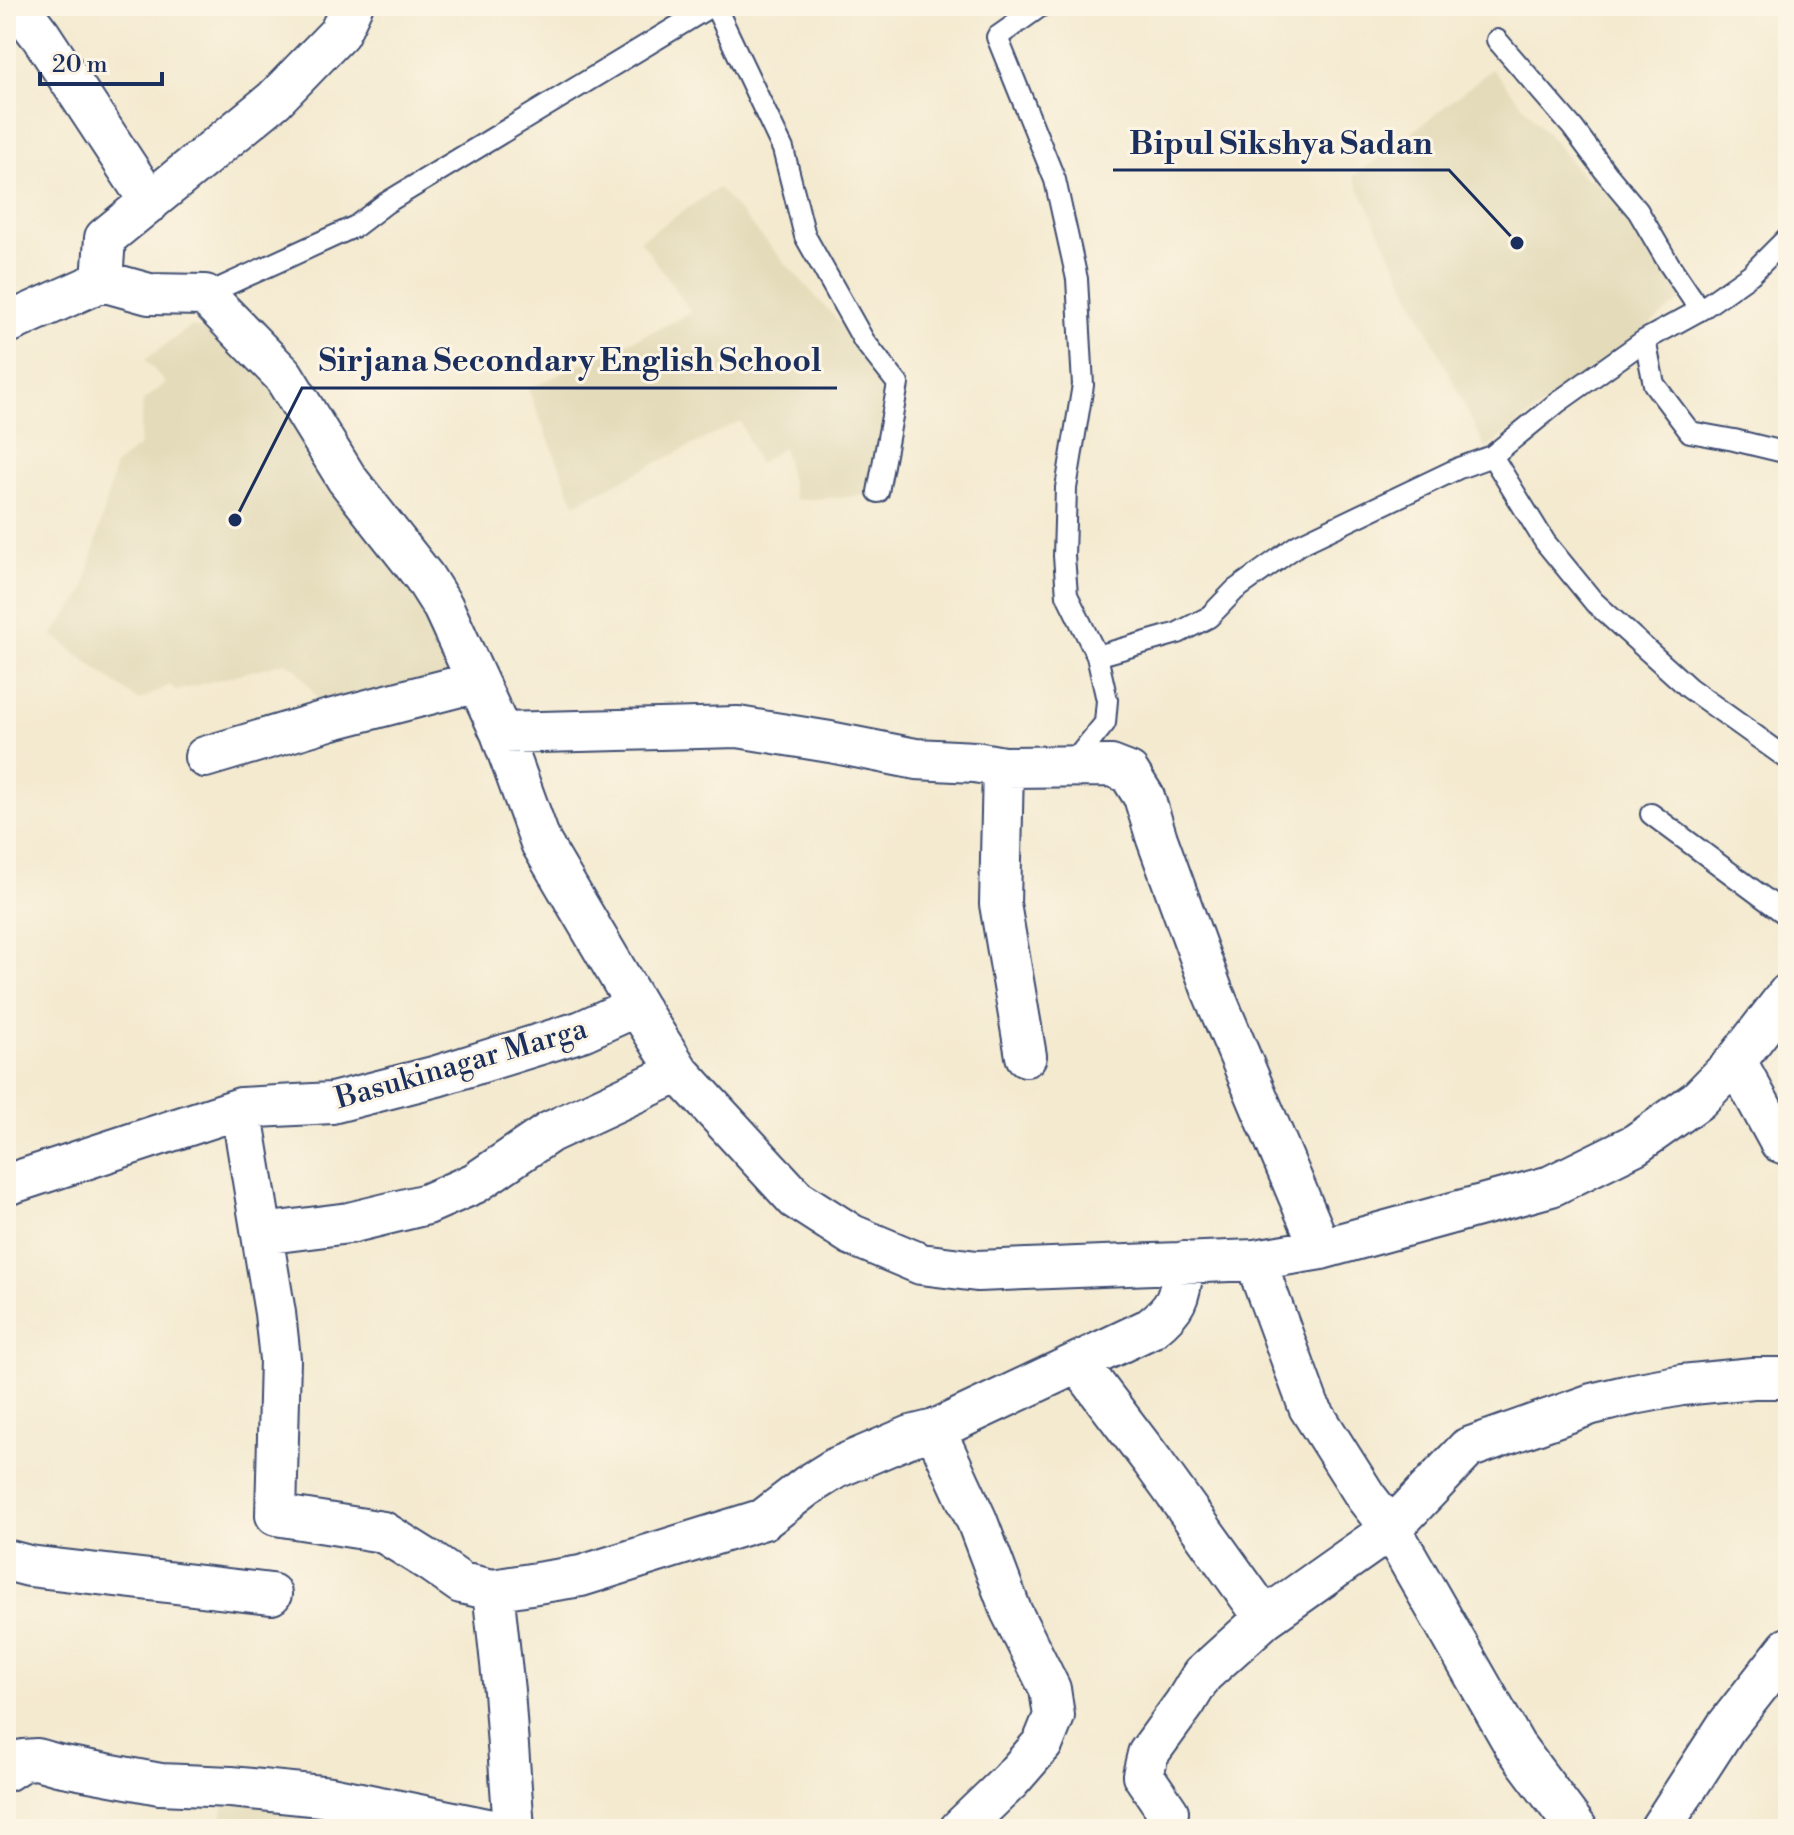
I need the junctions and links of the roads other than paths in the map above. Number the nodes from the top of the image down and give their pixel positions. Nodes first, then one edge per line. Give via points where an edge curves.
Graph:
1 (18, 6) edge
2 (352, 6) edge
3 (713, 6) edge
4 (1041, 6) edge
5 (1497, 40) dead end
6 (150, 202) junction
7 (1788, 237) edge
8 (102, 281) junction
9 (205, 295) junction
10 (1700, 310) junction
11 (6, 324) edge
12 (1645, 340) junction
13 (1788, 453) edge
14 (1492, 456) junction
15 (878, 492) dead end
16 (1097, 656) junction
17 (476, 682) junction
18 (501, 733) junction
19 (205, 757) dead end
20 (1788, 759) edge
21 (1071, 765) junction
22 (1003, 767) junction
23 (1651, 814) dead end
24 (1788, 916) edge
25 (1788, 994) edge
26 (637, 1006) junction
27 (1026, 1056) dead end
28 (1736, 1061) junction
29 (679, 1072) junction
30 (241, 1108) junction
31 (1788, 1145) edge
32 (6, 1185) edge
33 (262, 1234) junction
34 (1321, 1249) junction
35 (1255, 1260) junction
36 (1184, 1262) junction
37 (1078, 1363) junction
38 (1788, 1378) edge
39 (935, 1430) junction
40 (1391, 1529) junction
41 (6, 1560) edge
42 (493, 1590) junction
43 (271, 1594) dead end
44 (1265, 1618) junction
45 (1788, 1648) edge
46 (6, 1771) edge
47 (488, 1829) edge
48 (514, 1829) edge
49 (960, 1829) edge
50 (1165, 1829) edge
51 (1577, 1829) edge
52 (1660, 1829) edge

1 - 6 street
2 - 6 street via 339,33 274,100
3 - 9 lane via 356,226
3 - 15 lane via 783,149 805,236 864,341 898,384
4 - 16 lane via 997,37 1055,180 1077,279 1083,385 1066,488 1064,556 1067,595
5 - 10 lane via 1638,211
6 - 8 street via 105,238
7 - 10 lane via 1751,274
8 - 9 street via 149,294
8 - 11 street
9 - 17 street via 283,375 347,479 437,597
10 - 12 lane
12 - 13 lane via 1654,384 1690,432
12 - 14 lane
14 - 16 lane via 1298,545 1235,590 1209,617 1178,633
14 - 20 lane via 1545,542 1594,602 1689,688
16 - 21 lane via 1107,700 1105,723
17 - 18 street
17 - 19 street
18 - 22 street via 738,727 916,759
18 - 26 street via 541,843
21 - 22 street
21 - 34 street via 1111,766 1129,773 1144,797 1212,990
22 - 27 street via 1000,904
23 - 24 lane
25 - 28 street
26 - 29 street
26 - 30 street, Basukinagar Marga via 582,1031 407,1084 332,1103
28 - 31 street via 1780,1142
28 - 34 street via 1698,1100 1636,1144 1551,1186
29 - 33 street via 550,1132 475,1183 427,1204 349,1223
29 - 36 street via 796,1199 852,1235 921,1264 977,1271
30 - 32 street, Basukinagar Marga
30 - 33 street
33 - 42 street via 280,1359 276,1515 383,1532 461,1583
34 - 35 street
35 - 36 street
35 - 40 street via 1309,1407
36 - 37 street via 1179,1297 1169,1313 1151,1328
37 - 39 street
37 - 44 street
38 - 40 street via 1634,1394 1468,1448
39 - 42 street via 836,1468 764,1519 581,1576
39 - 49 street via 1050,1689 1054,1716 1043,1743
40 - 44 street
40 - 51 street via 1515,1746
41 - 43 street
42 - 48 street
44 - 50 street via 1202,1675 1148,1754 1143,1775 1168,1812
45 - 52 street via 1726,1727
46 - 47 street via 23,1760 37,1759 160,1784 331,1797

